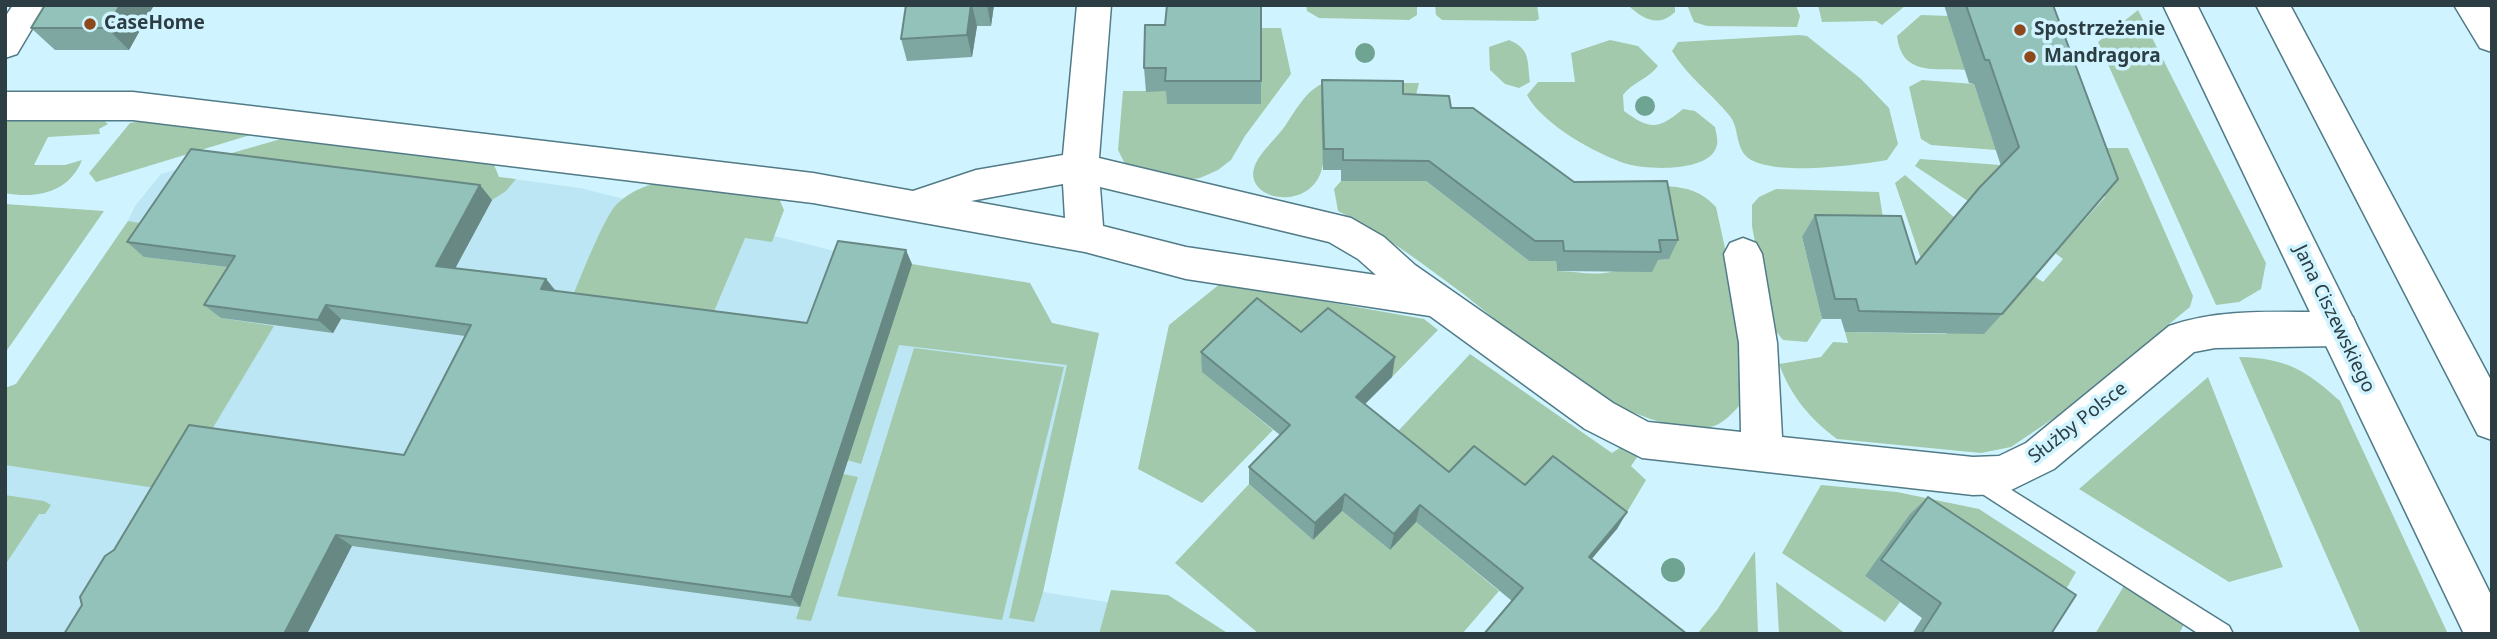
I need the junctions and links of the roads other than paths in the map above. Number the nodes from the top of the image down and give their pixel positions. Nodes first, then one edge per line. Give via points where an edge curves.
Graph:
1 (30, 5) edge
2 (1094, 5) edge
3 (2180, 5) edge
4 (2273, 5) edge
5 (2470, 5) edge
6 (2492, 38) edge
7 (5, 45) edge
8 (5, 106) edge
9 (1080, 166) junction
10 (918, 208) junction
11 (1085, 237) junction
12 (1743, 254) dead end
13 (1439, 301) junction
14 (2339, 329) junction
15 (2492, 422) edge
16 (1762, 452) junction
17 (1973, 476) junction
18 (2221, 634) edge
19 (2487, 634) edge

1 - 7 street
2 - 9 street
3 - 14 street, Jana Ciszewskiego
4 - 15 street
5 - 6 street
8 - 10 street via 142,107 704,173
9 - 10 street via 976,185 930,199
9 - 11 street
9 - 13 street, Służby Polsce via 1338,229 1371,248
10 - 11 street
11 - 13 street via 1186,263
12 - 16 street via 1758,343
13 - 16 street, Służby Polsce via 1598,416 1642,440
14 - 17 street, Służby Polsce via 2216,331 2183,338 2040,456 2003,475
14 - 19 street, Jana Ciszewskiego
16 - 17 street, Służby Polsce
17 - 18 lane

